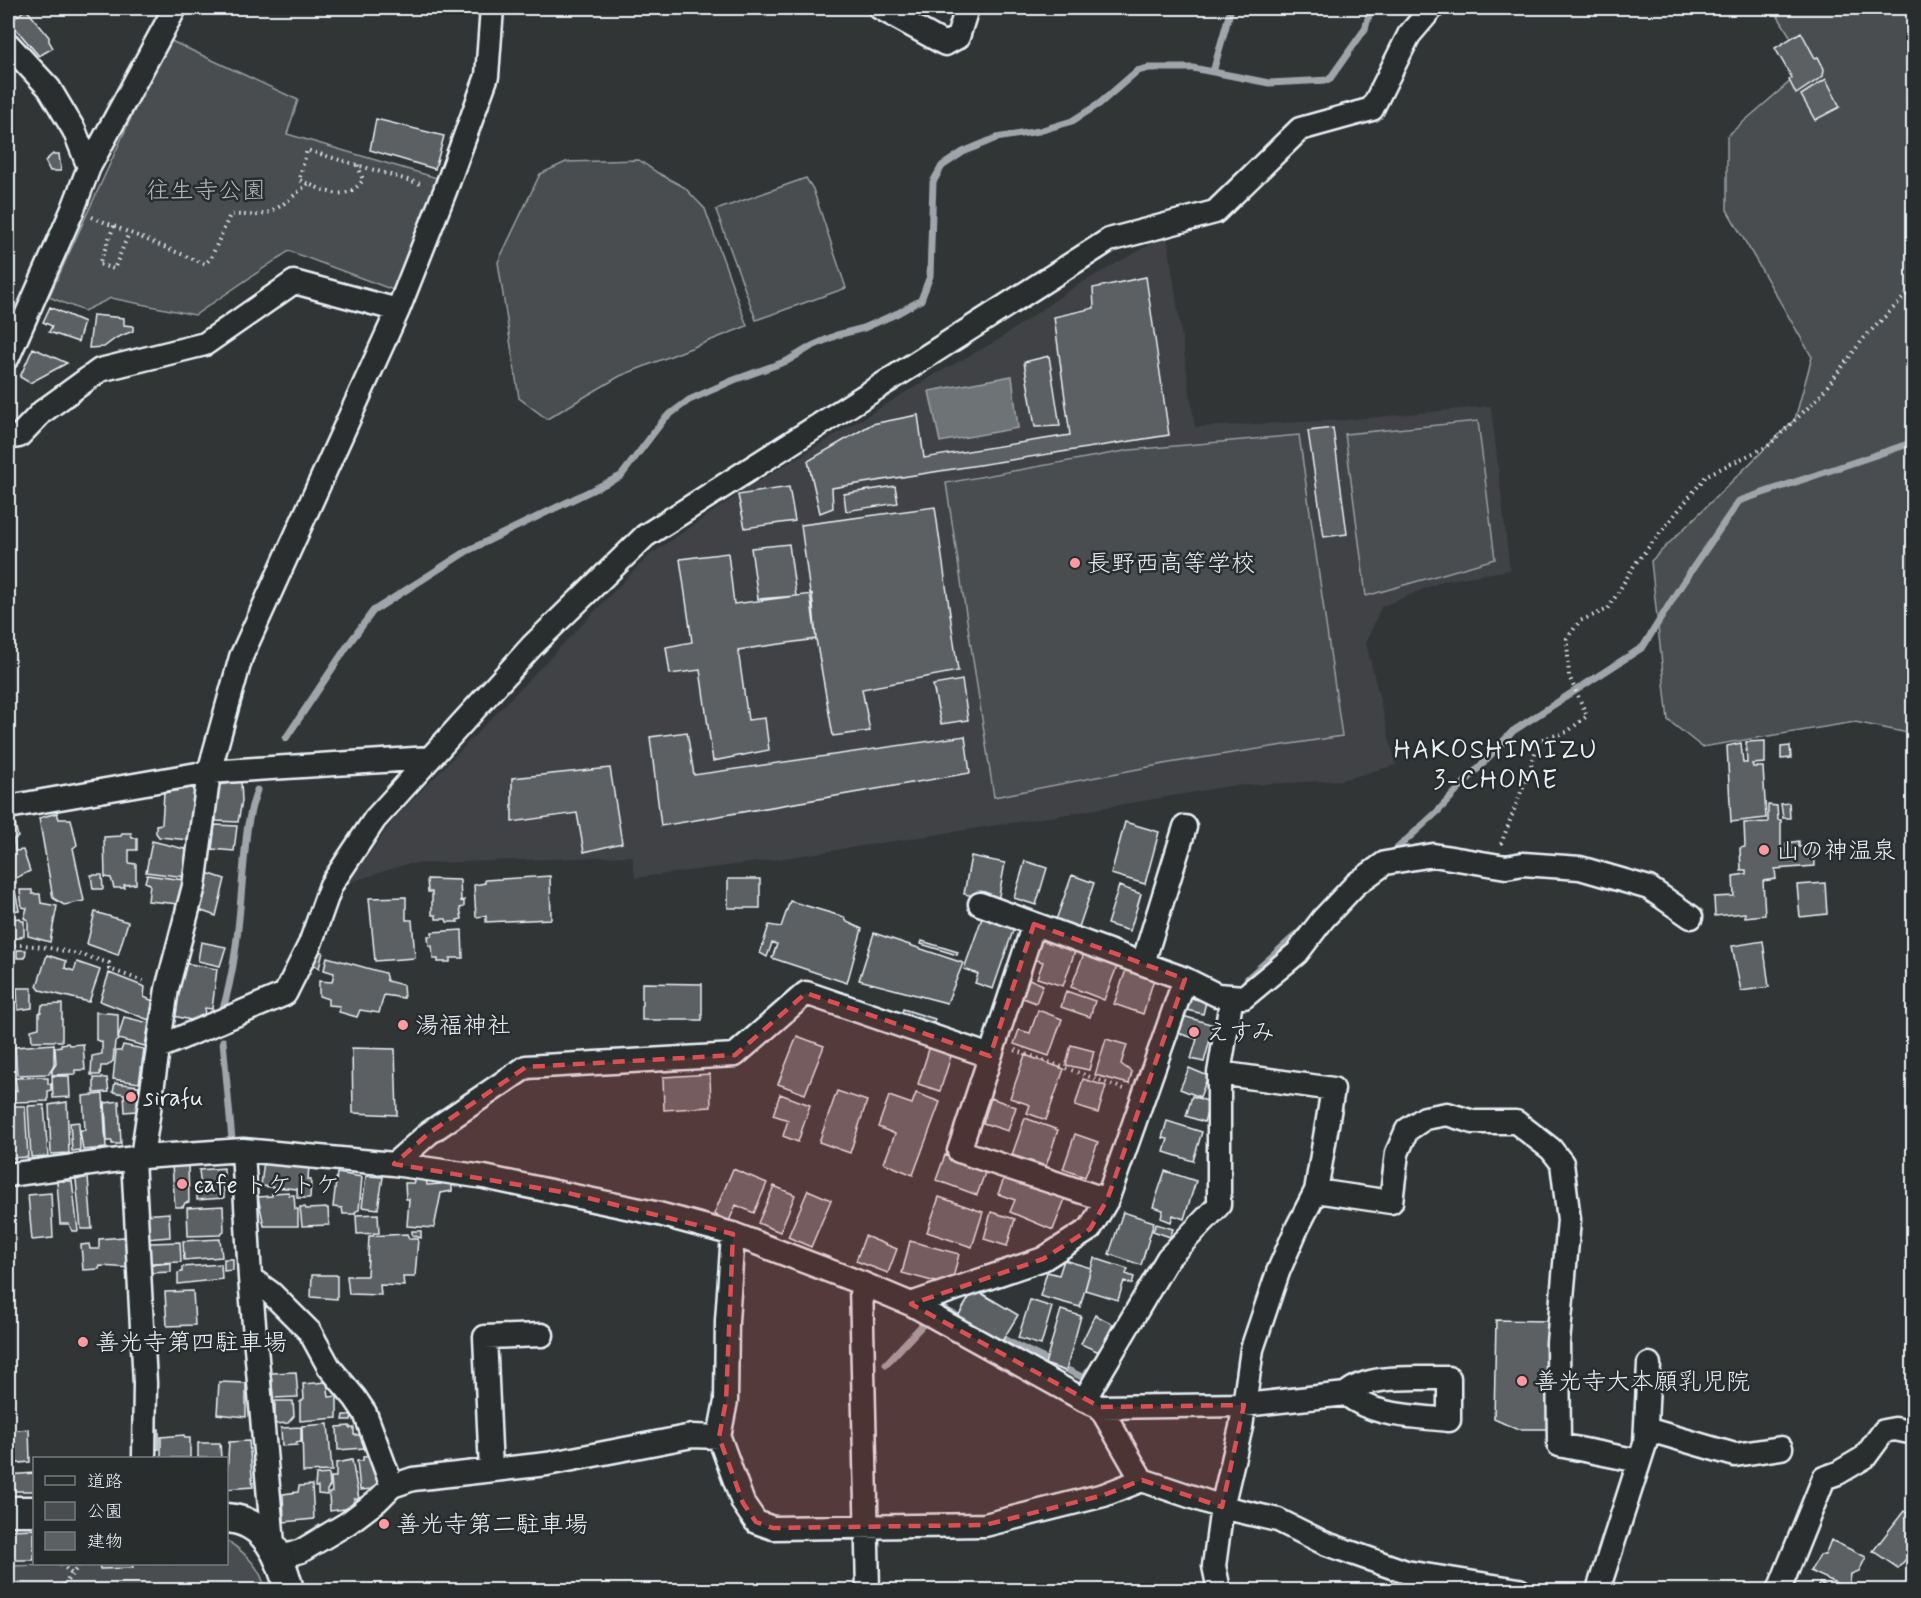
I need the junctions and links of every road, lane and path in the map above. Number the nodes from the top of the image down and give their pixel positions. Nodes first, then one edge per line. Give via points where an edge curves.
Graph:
1 (175, 8) edge
2 (492, 8) edge
3 (880, 8) edge
4 (968, 8) edge
5 (1432, 8) edge
6 (8, 44) edge
7 (358, 165) junction
8 (89, 167) junction
9 (309, 183) junction
10 (445, 191) junction
11 (73, 209) junction
12 (114, 226) junction
13 (129, 233) junction
14 (1914, 287) edge
15 (398, 310) junction
16 (8, 357) edge
17 (8, 438) edge
18 (430, 758) junction
19 (209, 772) junction
20 (8, 807) edge
21 (1185, 826) dead end
22 (1492, 865) junction
23 (980, 904) dead end
24 (1692, 917) dead end
25 (1034, 924) junction
26 (8, 945) edge
27 (1143, 963) junction
28 (1185, 979) junction
29 (167, 989) junction
30 (1232, 996) junction
31 (159, 1047) junction
32 (992, 1049) junction
33 (1219, 1073) junction
34 (1144, 1096) junction
35 (243, 1150) junction
36 (138, 1158) junction
37 (394, 1164) junction
38 (8, 1175) edge
39 (1316, 1191) junction
40 (1107, 1200) junction
41 (734, 1234) junction
42 (250, 1278) junction
43 (861, 1283) junction
44 (911, 1304) junction
45 (542, 1335) dead end
46 (1649, 1364) dead end
47 (1346, 1395) dead end
48 (1092, 1403) junction
49 (1244, 1405) junction
50 (1646, 1429) junction
51 (1914, 1433) edge
52 (719, 1437) junction
53 (1781, 1448) dead end
54 (144, 1457) edge
55 (1639, 1461) junction
56 (491, 1470) junction
57 (1142, 1480) junction
58 (392, 1486) junction
59 (1222, 1507) junction
60 (8, 1511) edge
61 (33, 1511) edge
62 (228, 1519) edge
63 (867, 1525) junction
64 (276, 1551) junction
65 (63, 1565) edge
66 (79, 1565) edge
67 (72, 1574) junction
68 (60, 1590) edge
69 (289, 1590) edge
70 (868, 1590) edge
71 (1219, 1590) edge
72 (1519, 1590) edge
73 (1598, 1590) edge
74 (1779, 1590) edge

1 - 8 street
2 - 10 street via 487,76
3 - 4 street via 945,44 958,37
5 - 18 street via 1409,35 1372,109 1300,129 1215,212 1109,240 645,536 532,646
6 - 8 street via 49,88 74,130
7 - 9 path via 363,180 355,190 343,194
7 - 9 path via 307,150 299,180
7 - 10 path
8 - 11 street
9 - 13 path via 273,211 230,215 211,258 204,264
10 - 15 street
11 - 12 path
11 - 16 street
12 - 13 path
12 - 13 path via 99,264 114,269
14 - 22 path via 1864,338 1819,397 1768,446 1707,475 1635,564 1608,609 1580,621 1567,638 1569,676 1587,716 1567,732 1539,741
15 - 17 street via 294,282 205,344 100,370 42,412 19,436
15 - 19 street via 242,657
18 - 19 street
18 - 31 street via 375,819 331,885 310,944 285,994
19 - 20 street
19 - 29 street via 194,886
21 - 27 street
22 - 24 street via 1580,868 1649,888
22 - 30 street via 1433,855 1385,863 1356,884 1297,952 1244,997
23 - 25 street
25 - 27 street
25 - 32 street
26 - 29 path via 33,944 77,953
27 - 28 street
28 - 30 street via 1217,995
28 - 34 street
29 - 31 street
30 - 33 street
31 - 36 street
32 - 34 path
32 - 37 street via 806,993 735,1055 526,1067 429,1133
32 - 40 street via 959,1151
33 - 39 street via 1333,1089
33 - 48 street via 1220,1205 1168,1257
34 - 40 street
35 - 36 street
35 - 37 street
35 - 42 street
36 - 38 street
36 - 54 street
37 - 41 street via 568,1193
39 - 49 street via 1278,1272 1252,1349
39 - 55 street via 1391,1202 1397,1153 1407,1130 1425,1118 1447,1114 1473,1122 1516,1122 1551,1149 1562,1163 1569,1220 1558,1343 1559,1445
40 - 44 street via 1090,1229 1043,1259
41 - 43 street
41 - 52 street via 726,1401
42 - 58 street via 310,1332 329,1367 365,1413
42 - 64 street
43 - 44 street
43 - 63 street
44 - 48 street
45 - 56 street via 485,1337
46 - 50 street
47 - 49 street
48 - 49 street
48 - 57 street
49 - 59 street
50 - 53 street via 1735,1455
50 - 55 street
51 - 74 street via 1884,1431 1865,1457 1824,1478
52 - 56 street via 692,1436 547,1464
52 - 63 street via 742,1503 756,1522 773,1527
55 - 73 street
56 - 58 street via 413,1479
57 - 59 street
57 - 63 street via 1104,1495 985,1525
58 - 64 street via 348,1523 301,1551
59 - 71 street via 1214,1566
59 - 72 street via 1278,1520 1324,1543 1406,1572
60 - 61 main road
62 - 64 main road via 248,1524
63 - 70 street
64 - 69 main road
65 - 67 path
66 - 67 path
67 - 68 path

